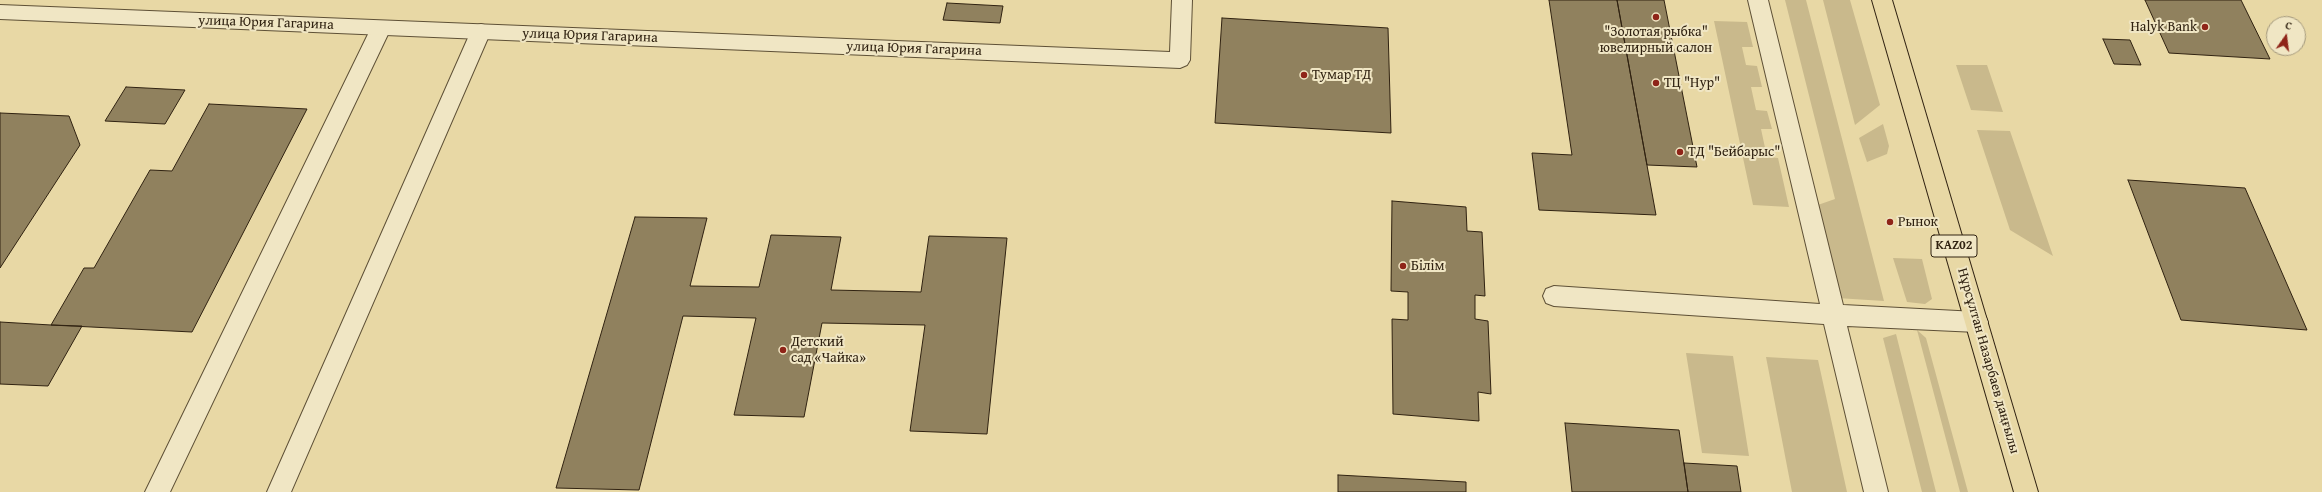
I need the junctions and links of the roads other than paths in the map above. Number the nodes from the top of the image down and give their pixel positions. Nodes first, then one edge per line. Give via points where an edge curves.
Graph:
1 (1182, 0) edge
2 (1758, 0) edge
3 (1882, 0) edge
4 (0, 12) edge
5 (381, 28) junction
6 (481, 32) junction
7 (1554, 296) dead end
8 (1833, 315) junction
9 (1977, 322) junction
10 (157, 492) edge
11 (279, 492) edge
12 (1876, 492) edge
13 (2026, 492) edge

1 - 6 street, улица Юрия Гагарина via 1180,60
2 - 8 street
3 - 9 highway, Нұрсұлтан Назарбаев даңғылы / KАZ02
4 - 5 street, улица Юрия Гагарина
5 - 6 street, улица Юрия Гагарина
5 - 10 street
6 - 11 street
7 - 8 street
8 - 9 street
8 - 12 street
9 - 13 highway, Нұрсұлтан Назарбаев даңғылы / KАZ02

